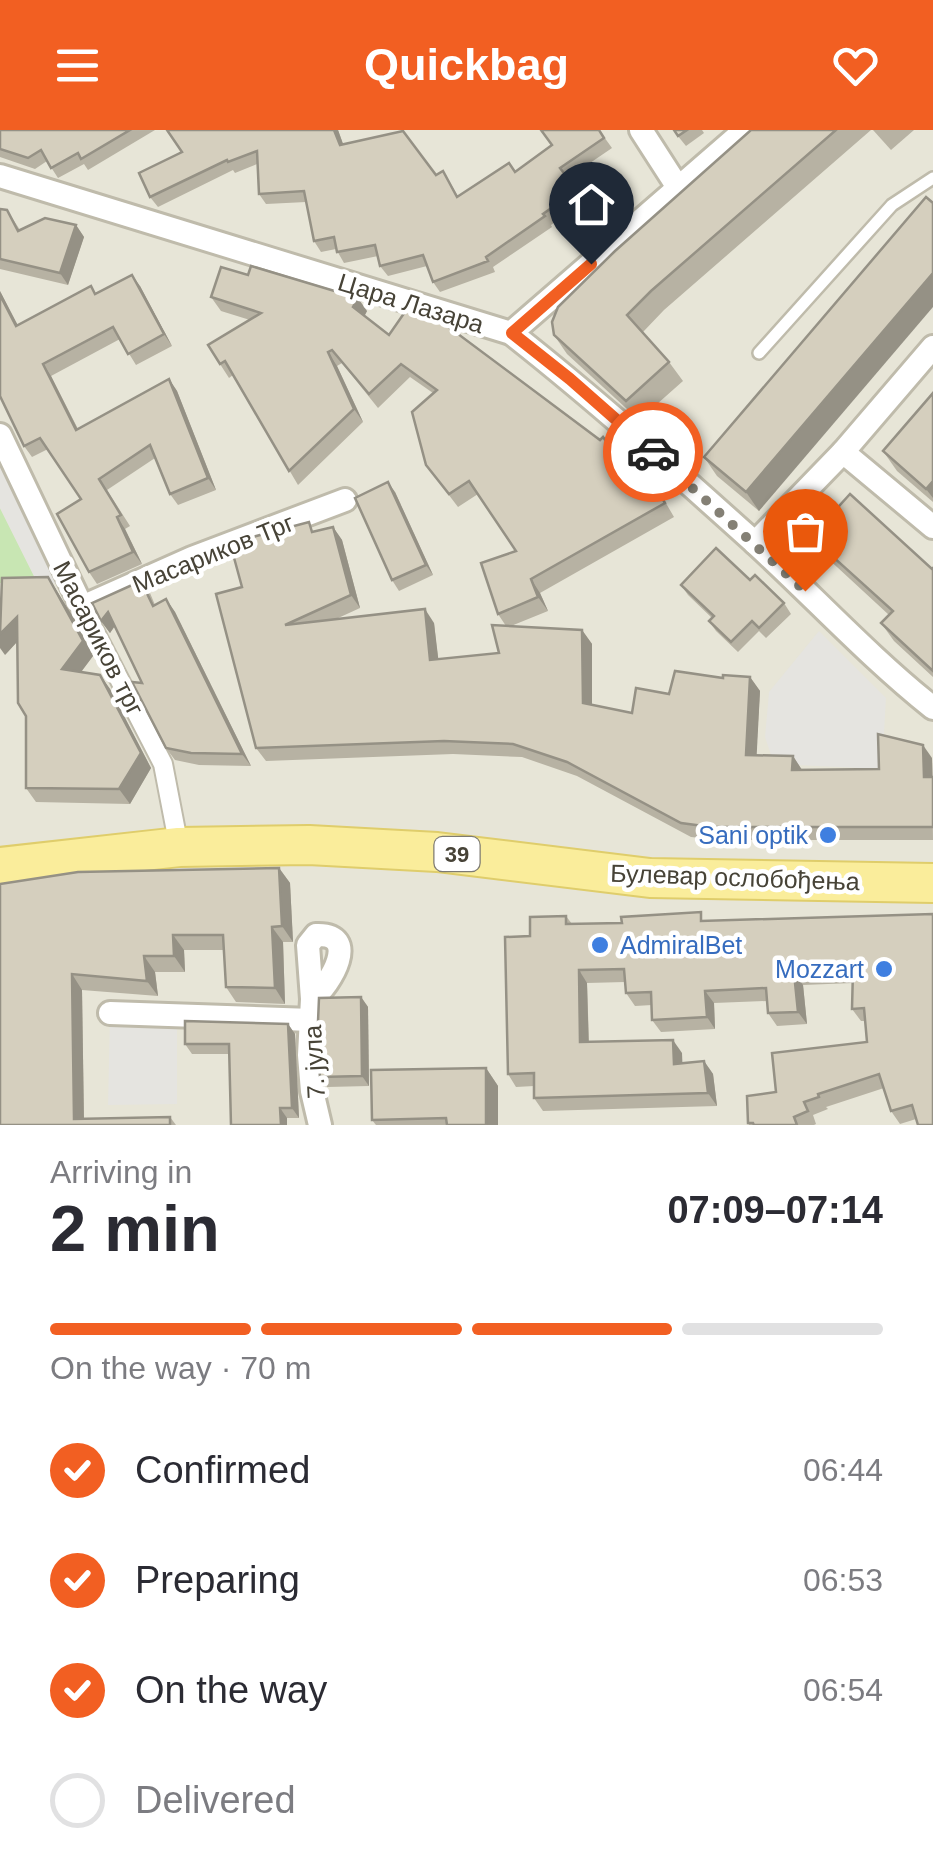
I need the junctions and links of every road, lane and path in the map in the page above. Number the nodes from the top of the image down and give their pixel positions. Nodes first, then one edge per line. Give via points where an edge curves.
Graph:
1 (641, 130) edge
2 (745, 130) edge
3 (0, 176) edge
4 (933, 178) edge
5 (678, 188) junction
6 (512, 333) junction
7 (933, 347) edge
8 (759, 353) dead end
9 (0, 435) edge
10 (843, 452) junction
11 (346, 500) dead end
12 (933, 527) edge
13 (754, 542) junction
14 (82, 607) junction
15 (933, 708) edge
16 (179, 848) junction
17 (0, 867) edge
18 (933, 883) edge
19 (110, 1013) dead end
20 (320, 1125) edge

1 - 5 street
2 - 5 street
3 - 6 street, Цара Лазара
4 - 8 lane via 892,205
5 - 6 street
6 - 13 street, Цара Лазара
7 - 10 street
9 - 14 street, Масариков трг
10 - 12 street
10 - 13 street
11 - 14 street, Масариков Трг
13 - 15 street, Цара Лазара
14 - 16 street, Масариков трг via 162,764
16 - 17 main road, Булевар ослобођења / 39
16 - 18 main road, Булевар ослобођења / 39 via 366,846 650,878
19 - 20 street, 7. јула via 312,1010 309,1055

